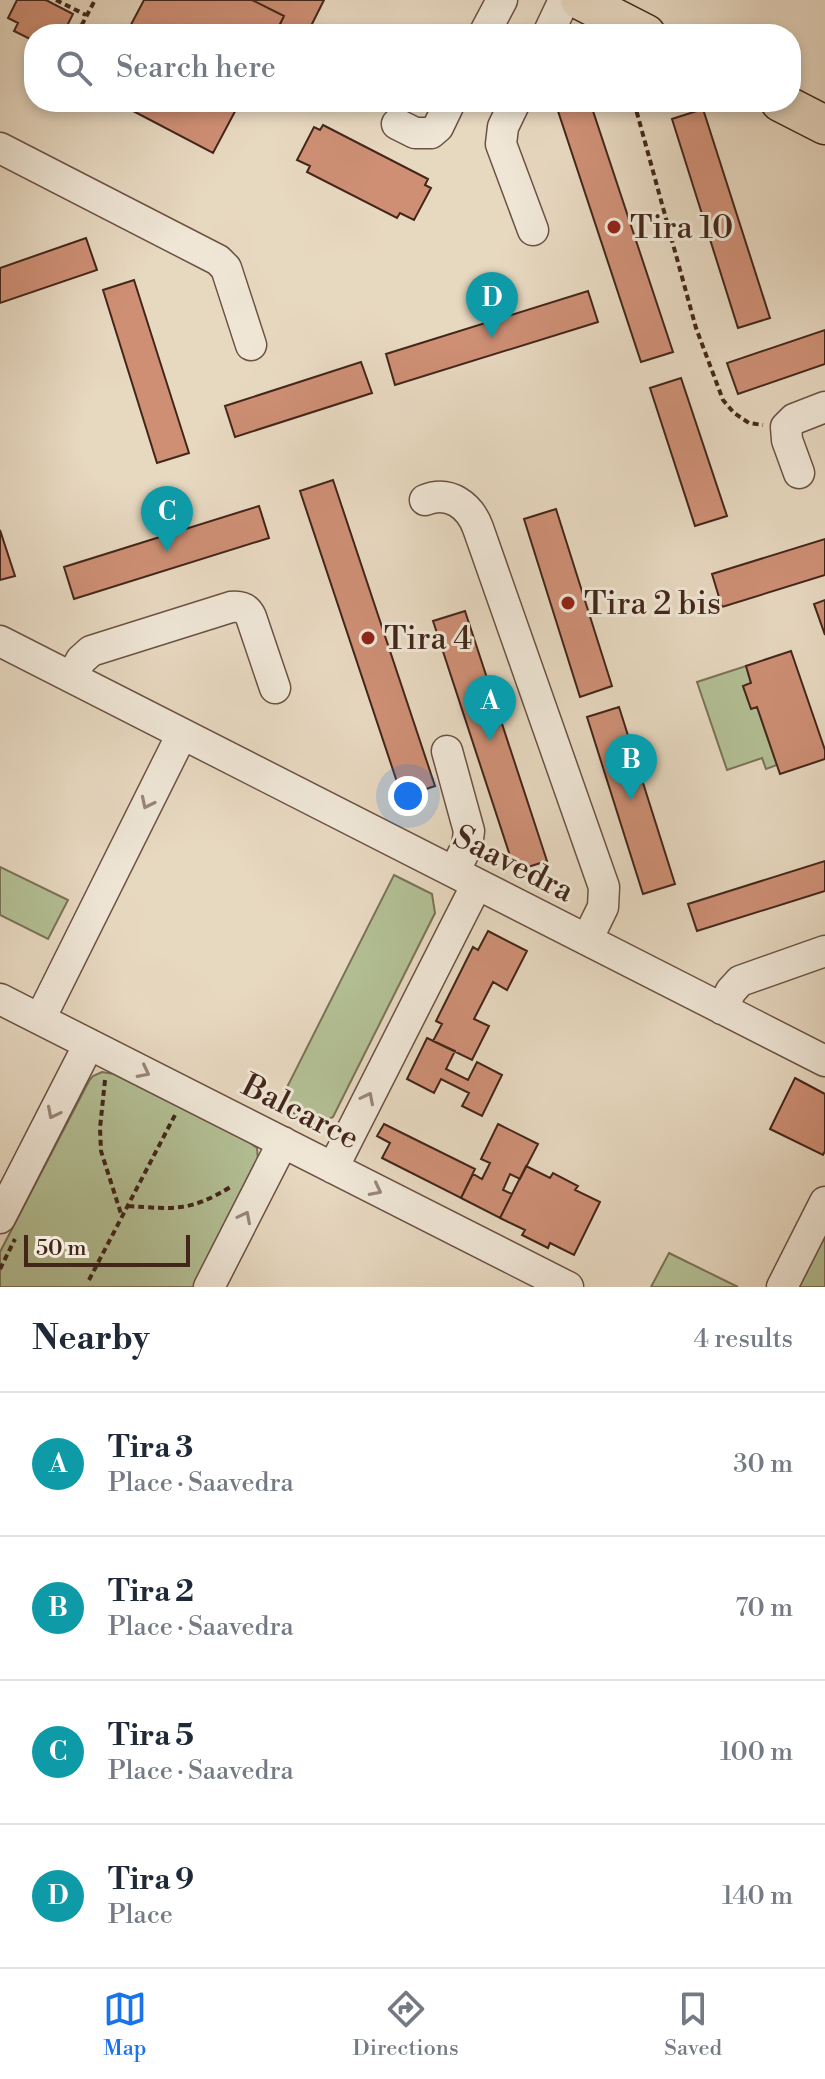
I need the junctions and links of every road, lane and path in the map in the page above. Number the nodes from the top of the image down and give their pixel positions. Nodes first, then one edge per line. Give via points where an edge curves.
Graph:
1 (56, 0) edge
2 (95, 0) edge
3 (502, 0) edge
4 (564, 0) edge
5 (580, 0) edge
6 (86, 16) junction
7 (82, 24) edge
8 (489, 24) edge
9 (553, 24) edge
10 (627, 24) edge
11 (445, 112) edge
12 (510, 112) edge
13 (637, 112) edge
14 (800, 112) edge
15 (397, 124) dead end
16 (825, 125) edge
17 (0, 148) edge
18 (533, 230) dead end
19 (251, 345) dead end
20 (825, 407) edge
21 (786, 427) junction
22 (799, 473) dead end
23 (425, 500) dead end
24 (0, 641) edge
25 (72, 677) junction
26 (275, 688) dead end
27 (182, 734) junction
28 (447, 751) dead end
29 (466, 878) junction
30 (587, 940) junction
31 (825, 951) edge
32 (0, 999) edge
33 (722, 1009) junction
34 (40, 1019) junction
35 (89, 1044) junction
36 (825, 1061) edge
37 (96, 1084) dead end
38 (176, 1113) dead end
39 (283, 1142) junction
40 (333, 1168) junction
41 (234, 1193) dead end
42 (825, 1202) edge
43 (128, 1206) junction
44 (122, 1217) junction
45 (11, 1223) edge
46 (0, 1269) edge
47 (89, 1280) dead end
48 (209, 1287) edge
49 (568, 1287) edge
50 (782, 1287) edge

1 - 6 path
2 - 6 path
3 - 8 street
4 - 9 street
5 - 10 main road
6 - 7 path
11 - 15 street via 431,133 415,133
12 - 18 street via 501,144
13 - 21 path via 696,328 723,400 749,423
14 - 16 main road
17 - 19 street via 221,262
20 - 21 street
21 - 22 street
23 - 30 street via 454,499 467,508 478,528 604,887 603,907
24 - 25 street, Saavedra
25 - 26 street via 91,651 238,606 251,617
25 - 27 street, Saavedra
27 - 29 street, Saavedra
27 -> 34 street
28 - 29 street via 469,831
29 - 30 street, Saavedra
40 -> 29 street
30 - 33 street, Saavedra
31 - 33 street via 740,981
32 - 34 street, Balcarce
33 - 36 street, Saavedra
34 - 35 street, Balcarce
35 -> 39 street, Balcarce
35 -> 45 street
37 - 44 path via 107,1080 101,1151
38 - 43 path
39 - 40 street, Balcarce
48 -> 39 street
40 -> 49 street, Balcarce
41 - 43 path via 241,1180 193,1206
42 - 50 street
43 - 44 path
44 - 47 path
45 - 46 path

